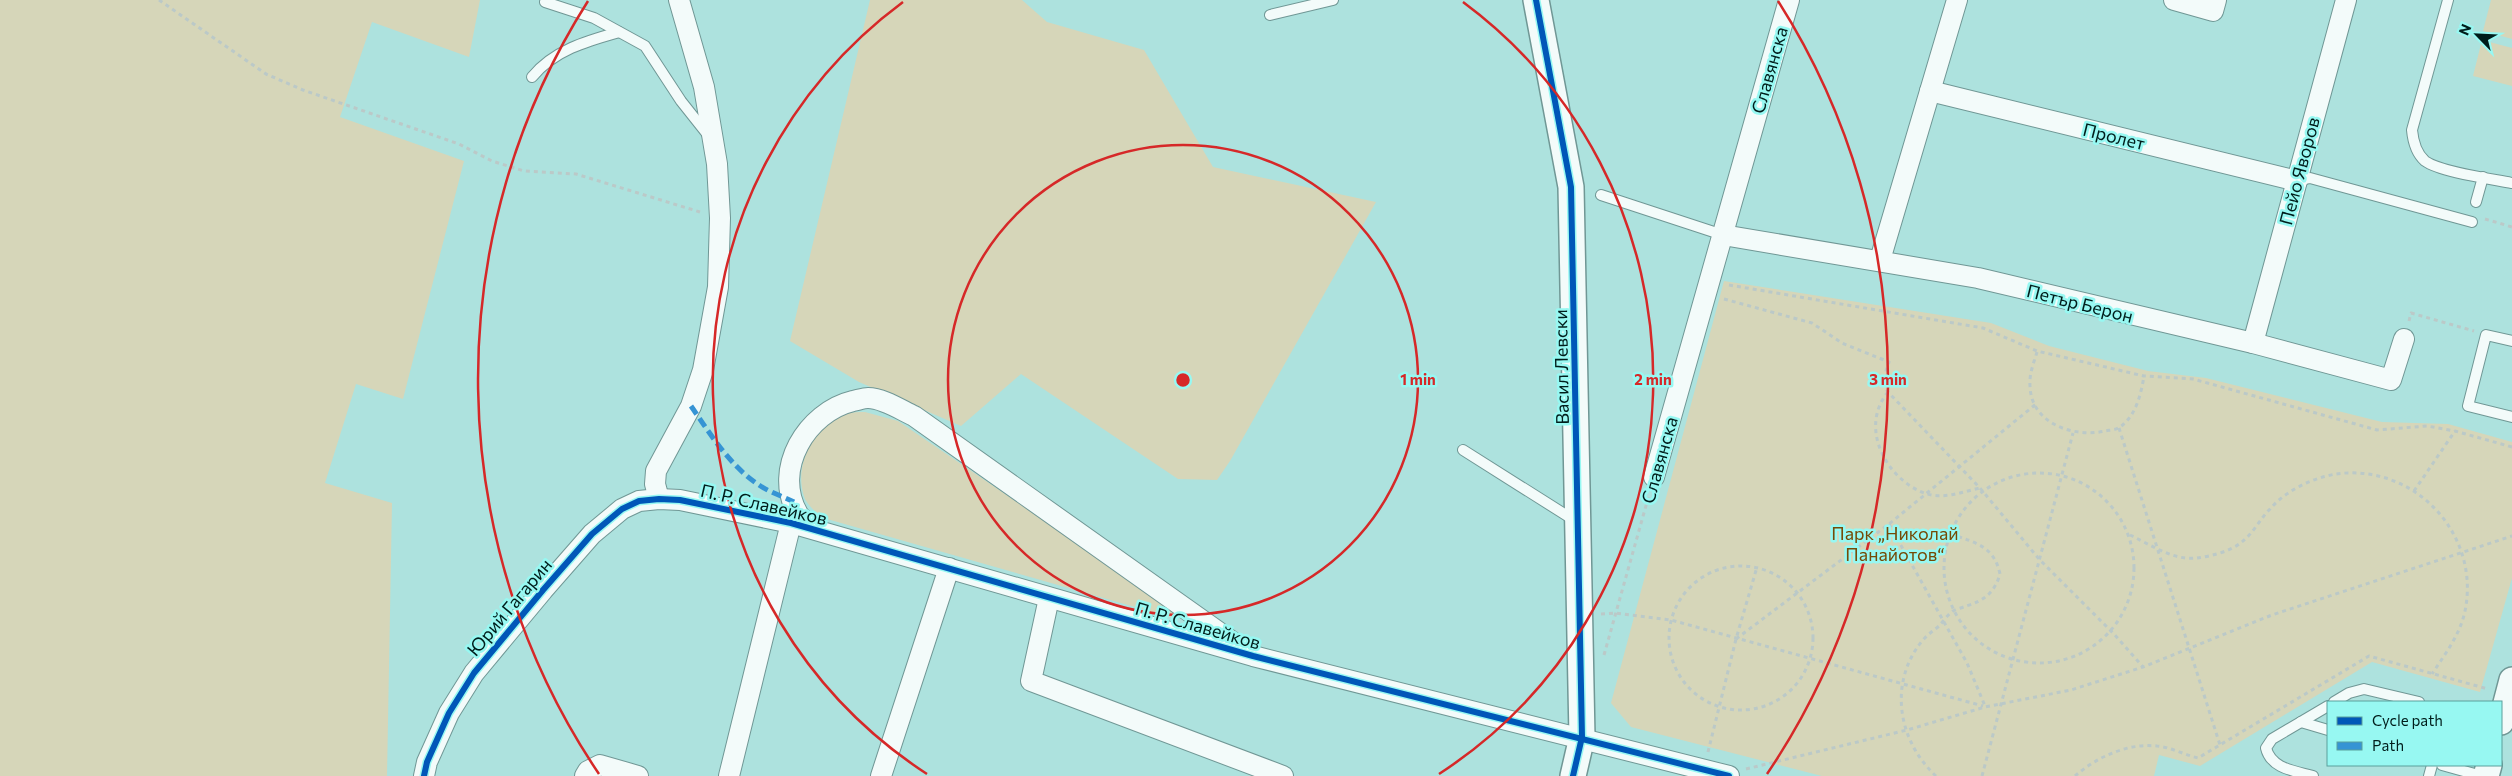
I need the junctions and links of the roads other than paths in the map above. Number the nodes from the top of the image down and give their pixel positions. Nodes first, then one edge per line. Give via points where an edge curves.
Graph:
1 (679, 0) edge
2 (1333, 0) edge
3 (1536, 0) edge
4 (1789, 0) edge
5 (1957, 0) edge
6 (2174, 0) edge
7 (2346, 0) edge
8 (2448, 0) edge
9 (545, 2) dead end
10 (2215, 6) edge
11 (1270, 15) dead end
12 (619, 32) junction
13 (532, 76) dead end
14 (1930, 90) junction
15 (714, 142) junction
16 (2483, 177) junction
17 (2297, 181) junction
18 (2512, 183) edge
19 (1601, 195) dead end
20 (2476, 202) dead end
21 (2472, 222) dead end
22 (1723, 235) junction
23 (1880, 260) junction
24 (2404, 339) road end
25 (2512, 341) edge
26 (2253, 343) junction
27 (2512, 417) edge
28 (1464, 450) dead end
29 (1654, 477) road end
30 (660, 499) junction
31 (1578, 522) junction
32 (790, 523) junction
33 (822, 532) junction
34 (949, 568) junction
35 (1049, 598) junction
36 (1253, 656) junction
37 (2512, 680) edge
38 (2336, 701) edge
39 (2415, 701) edge
40 (2327, 707) edge
41 (2502, 718) edge
42 (2301, 722) junction
43 (2327, 730) edge
44 (1582, 738) junction
45 (2446, 766) edge
46 (1727, 775) edge
47 (424, 776) edge
48 (584, 776) edge
49 (638, 776) edge
50 (729, 776) edge
51 (881, 776) edge
52 (1283, 776) edge
53 (1573, 776) edge
54 (2313, 776) edge
55 (2482, 776) edge

1 - 15 street via 704,87
2 - 11 lane
3 - 31 street, Васил Левски via 1571,187
4 - 22 street, Славянска
5 - 14 street
6 - 10 street
7 - 17 street, Пейо Яворов
8 - 16 lane via 2412,130 2413,142 2424,160 2436,167
9 - 12 lane via 594,18
12 - 13 lane via 557,55
12 - 15 lane via 645,46
14 - 17 street, Пролет
14 - 23 street
15 - 30 street via 720,218 718,287 703,370 691,406 656,471 654,484
16 - 18 lane
16 - 20 lane
17 - 21 lane via 2310,178
17 - 26 street, Пейо Яворов
19 - 22 lane
22 - 23 street, Петър Берон
22 - 29 street, Славянска
23 - 26 street, Петър Берон via 1978,278
24 - 26 street, Петър Берон via 2391,380
25 - 27 lane via 2486,335 2468,406
28 - 31 lane
30 - 32 street, П. Р. Славейков via 680,500
30 - 47 street, Юрий Гагарин via 639,501 622,509 592,534 543,590 474,673 449,713
31 - 44 street, Васил Левски
32 - 33 street, П. Р. Славейков
32 - 50 street
33 - 34 street, П. Р. Славейков
33 - 36 street via 798,515 789,489 798,445 811,424 839,404 869,398 914,416
34 - 35 street, П. Р. Славейков
34 - 51 street
35 - 36 street, П. Р. Славейков
35 - 52 street via 1031,681
36 - 44 street, П. Р. Славейков
37 - 41 street
38 - 39 lane via 2364,688
40 - 42 lane
42 - 43 lane
42 - 54 lane via 2272,739 2266,748 2268,756 2280,766
44 - 46 street, П. Р. Славейков
44 - 53 street
45 - 55 lane
48 - 49 street via 600,765

